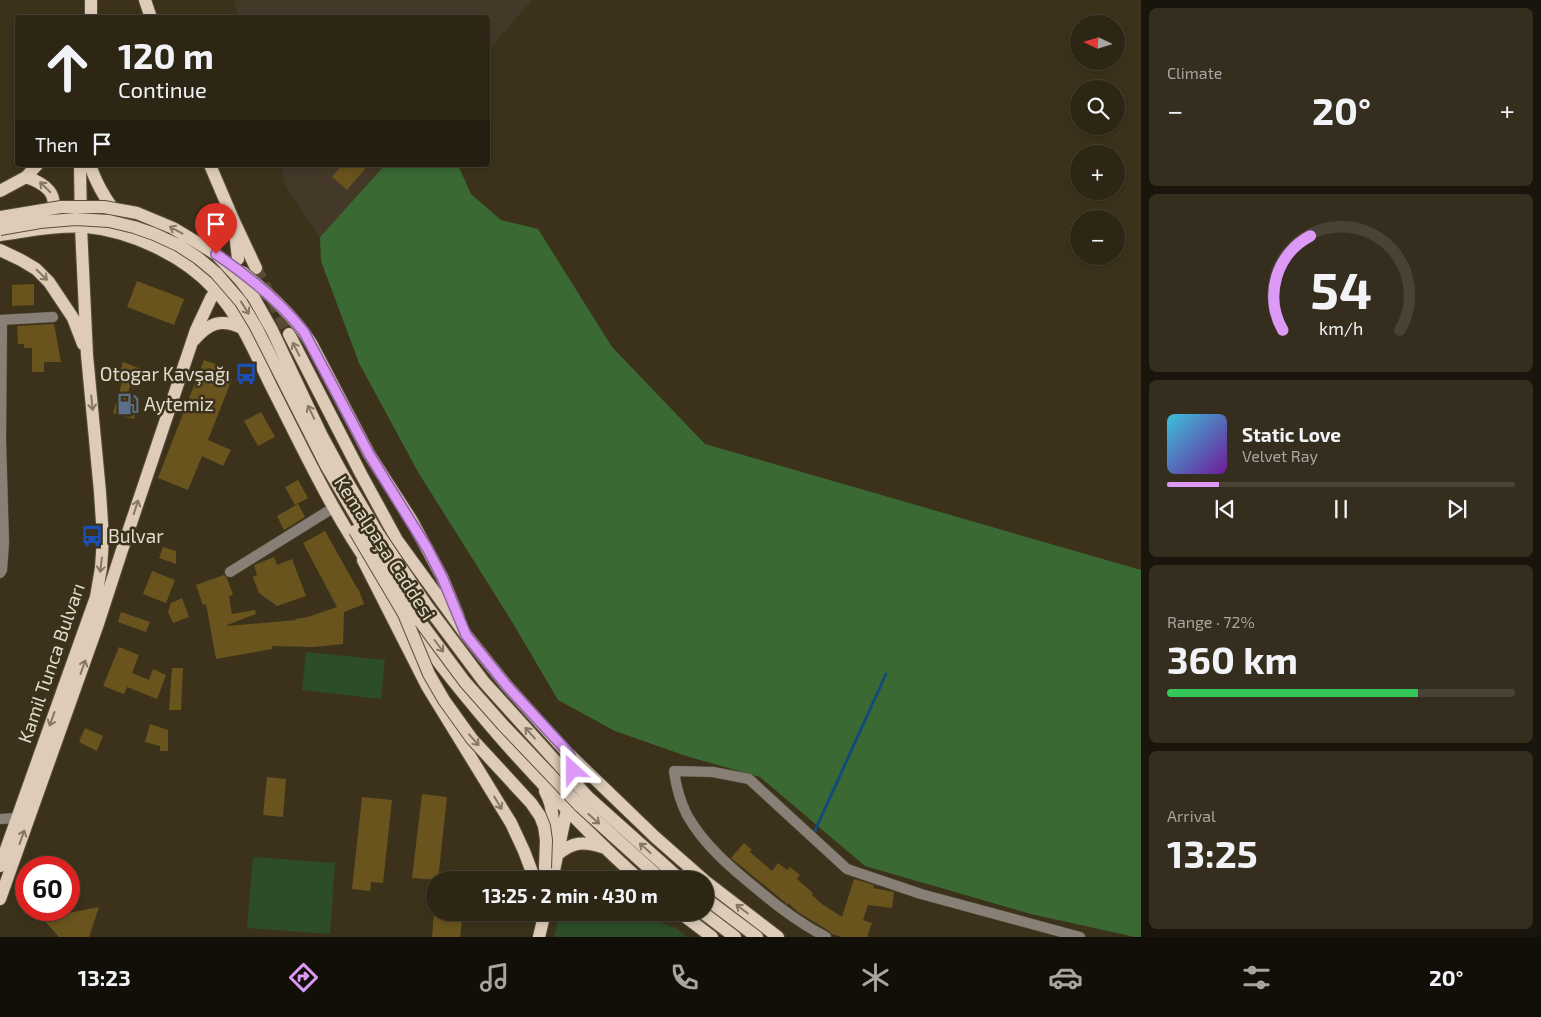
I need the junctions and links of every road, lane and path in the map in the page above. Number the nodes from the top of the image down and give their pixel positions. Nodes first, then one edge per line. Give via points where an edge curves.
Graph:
1 (91, 0) edge
2 (145, 0) edge
3 (91, 15) edge
4 (150, 15) edge
5 (35, 167) edge
6 (80, 167) edge
7 (91, 167) edge
8 (211, 167) edge
9 (26, 177) junction
10 (0, 191) edge
11 (0, 216) edge
12 (233, 219) junction
13 (81, 227) junction
14 (0, 230) edge
15 (32, 230) junction
16 (0, 235) edge
17 (152, 246) junction
18 (0, 250) edge
19 (216, 254) junction
20 (238, 259) dead end
21 (256, 268) tunnel mouth
22 (218, 287) junction
23 (53, 316) dead end
24 (1, 320) edge
25 (243, 328) junction
26 (289, 334) tunnel mouth
27 (193, 342) junction
28 (87, 355) junction
29 (1, 380) edge
30 (0, 440) edge
31 (327, 467) junction
32 (361, 474) junction
33 (324, 491) junction
34 (1, 494) edge
35 (333, 508) junction
36 (356, 546) junction
37 (230, 572) dead end
38 (0, 573) edge
39 (466, 635) junction
40 (507, 686) junction
41 (474, 708) junction
42 (566, 750) junction
43 (538, 781) junction
44 (567, 811) junction
45 (17, 818) junction
46 (0, 819) edge
47 (603, 847) junction
48 (558, 854) junction
49 (0, 866) edge
50 (532, 871) edge
51 (544, 871) edge
52 (546, 871) edge
53 (554, 871) edge
54 (630, 871) edge
55 (652, 871) edge
56 (671, 871) edge
57 (694, 871) edge
58 (714, 888) edge
59 (0, 899) edge
60 (714, 905) edge
61 (535, 921) edge
62 (543, 921) edge
63 (691, 921) edge
64 (714, 921) edge
65 (531, 937) edge
66 (539, 937) edge
67 (712, 937) edge
68 (736, 937) edge
69 (757, 937) edge
70 (778, 937) edge
71 (826, 937) edge
72 (1080, 937) edge

1 - 3 main road
2 - 4 main road
5 - 9 main road
6 - 13 main road
7 - 17 main road via 119,217
8 - 12 main road
9 - 10 main road
15 -> 9 main road via 48,223 54,207 48,187
19 -> 11 main road, bridge via 173,228 137,213 104,206 61,207
12 - 20 main road
12 - 21 main road
13 - 15 main road
13 - 17 main road via 116,232
13 - 28 main road, Kamil Tunca Bulvarı
14 -> 31 main road, bridge via 76,219 109,221 154,234 198,258 241,302
15 - 16 main road
17 - 22 main road, Kemalpaşa Caddesi
18 -> 28 main road via 36,269 49,282 73,318
19 - 39 main road, bridge via 259,287 304,332 369,454 412,521 442,577
56 -> 19 main road, bridge via 588,797 484,682 427,606 345,478 254,298
22 - 25 main road, Kemalpaşa Caddesi
22 - 27 main road, Kamil Tunca Bulvarı via 201,318
23 - 24 street
24 - 29 street
25 - 27 main road via 228,322 218,323
25 - 33 main road, Kemalpaşa Caddesi
32 -> 26 main road, Kemalpaşa Caddesi
59 -> 27 main road, Kamil Tunca Bulvarı via 98,624
28 -> 45 main road, Kamil Tunca Bulvarı via 104,538 101,568 96,597
29 - 30 street
30 - 34 street
31 -> 51 main road, bridge via 343,509 404,614 437,690 472,739 540,816 546,840
31 -> 55 main road, bridge via 410,608 465,682 580,806
32 - 33 main road via 344,465 333,468 325,478
32 - 39 main road, Kemalpaşa Caddesi via 397,540
33 - 35 main road, Kemalpaşa Caddesi
34 - 38 street via 4,543
35 - 36 main road, Kemalpaşa Caddesi
35 - 37 street
36 - 41 main road, Kemalpaşa Caddesi via 428,650
36 -> 50 main road via 427,686 510,823
39 - 40 main road, Kemalpaşa Caddesi
40 - 41 main road via 510,699 504,711 492,716 479,713
40 - 42 main road, Kemalpaşa Caddesi
41 - 43 main road, Kemalpaşa Caddesi
42 - 44 main road, Kemalpaşa Caddesi via 573,770
42 - 57 main road
43 - 44 main road
43 - 52 main road via 550,803 554,822
44 - 47 main road
44 - 48 main road, Kemalpaşa Caddesi
45 - 46 street
45 - 49 main road, Kamil Tunca Bulvarı
47 - 48 main road via 575,844
47 - 54 main road
48 - 53 main road, Kemalpaşa Caddesi
70 -> 58 main road
60 - 69 main road
61 - 65 main road
62 - 66 main road
63 - 67 main road
64 - 68 main road
71 - 72 street via 776,905 720,858 686,814 674,771 713,772 749,779 847,869 921,894

